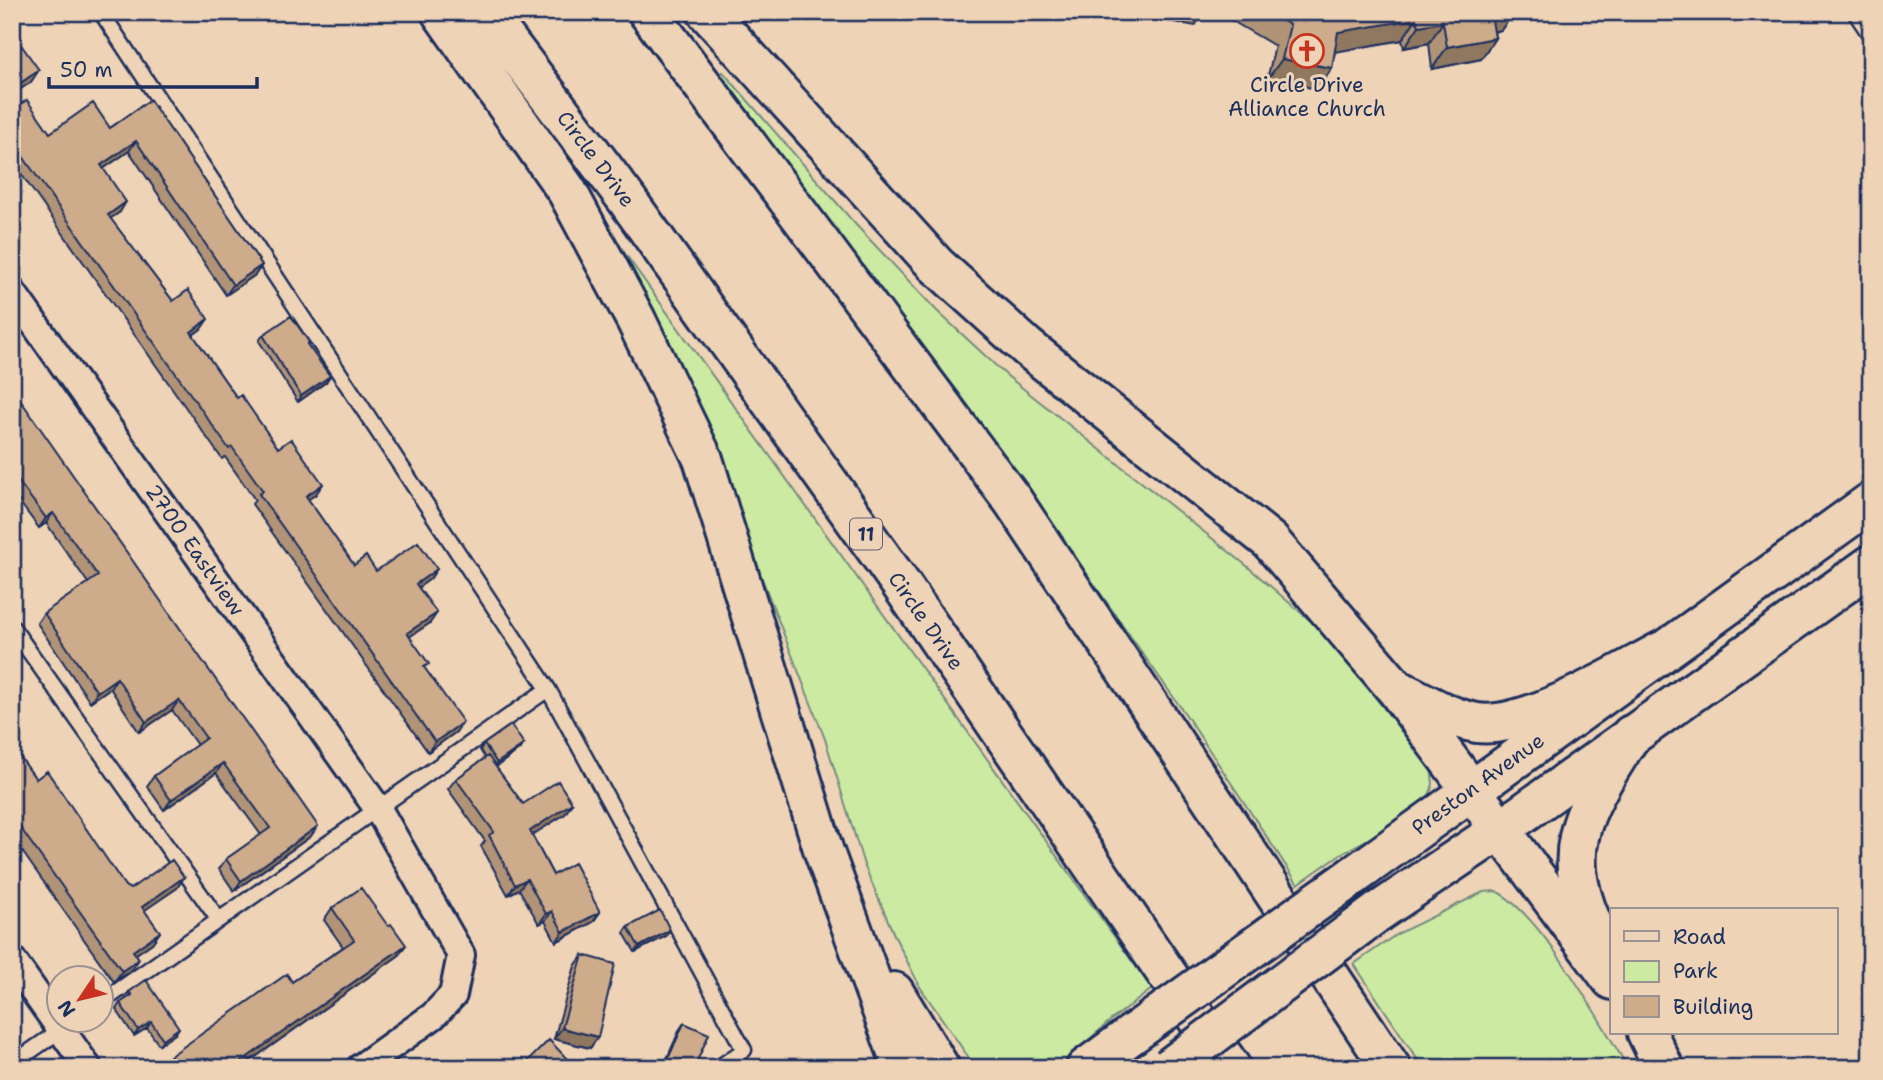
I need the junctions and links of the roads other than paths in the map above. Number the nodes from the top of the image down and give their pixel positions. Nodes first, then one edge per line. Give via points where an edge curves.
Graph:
1 (101, 12) edge
2 (441, 12) edge
3 (485, 12) edge
4 (648, 12) edge
5 (707, 12) edge
6 (1855, 12) edge
7 (1871, 36) edge
8 (13, 293) edge
9 (1871, 502) edge
10 (1871, 565) edge
11 (12, 627) edge
12 (1662, 651) junction
13 (548, 689) junction
14 (1397, 690) junction
15 (1631, 735) junction
16 (1472, 788) junction
17 (378, 809) junction
18 (1501, 829) junction
19 (824, 852) junction
20 (218, 919) junction
21 (1610, 958) edge
22 (12, 960) edge
23 (1610, 977) edge
24 (116, 992) edge
25 (46, 999) edge
26 (55, 1034) edge
27 (72, 1034) edge
28 (1647, 1034) edge
29 (12, 1064) edge
30 (88, 1068) edge
31 (360, 1068) edge
32 (718, 1068) edge
33 (903, 1068) edge
34 (940, 1068) edge
35 (1086, 1068) edge
36 (1169, 1068) edge
37 (1231, 1068) edge
38 (1391, 1068) edge
39 (1664, 1068) edge

1 - 13 lane
2 - 19 main road via 567,191 703,459
3 - 37 main road, Circle Drive / 11 via 625,197 900,583
4 - 38 main road via 1013,502
5 - 14 main road via 936,265 1027,347 1270,541
6 - 7 lane
8 - 17 street, 2700 Eastview
9 - 12 main road, Preston Avenue
10 - 15 main road
11 - 20 lane
12 - 14 main road via 1574,696 1490,724 1462,720
12 - 16 main road, Preston Avenue
13 - 17 lane
13 - 32 lane via 744,1050
14 - 16 main road
15 - 18 main road
15 - 21 main road via 1584,815 1575,853 1579,890
16 - 18 main road
16 - 35 main road, Preston Avenue, bridge
17 - 20 lane
17 - 31 street, 2700 Eastview via 461,955 453,995 433,1016
18 - 23 main road
18 - 36 main road, bridge via 1378,912
19 - 33 main road
19 - 34 main road via 896,995
20 - 24 lane
22 - 25 street
26 - 29 lane
27 - 30 street
28 - 39 main road

